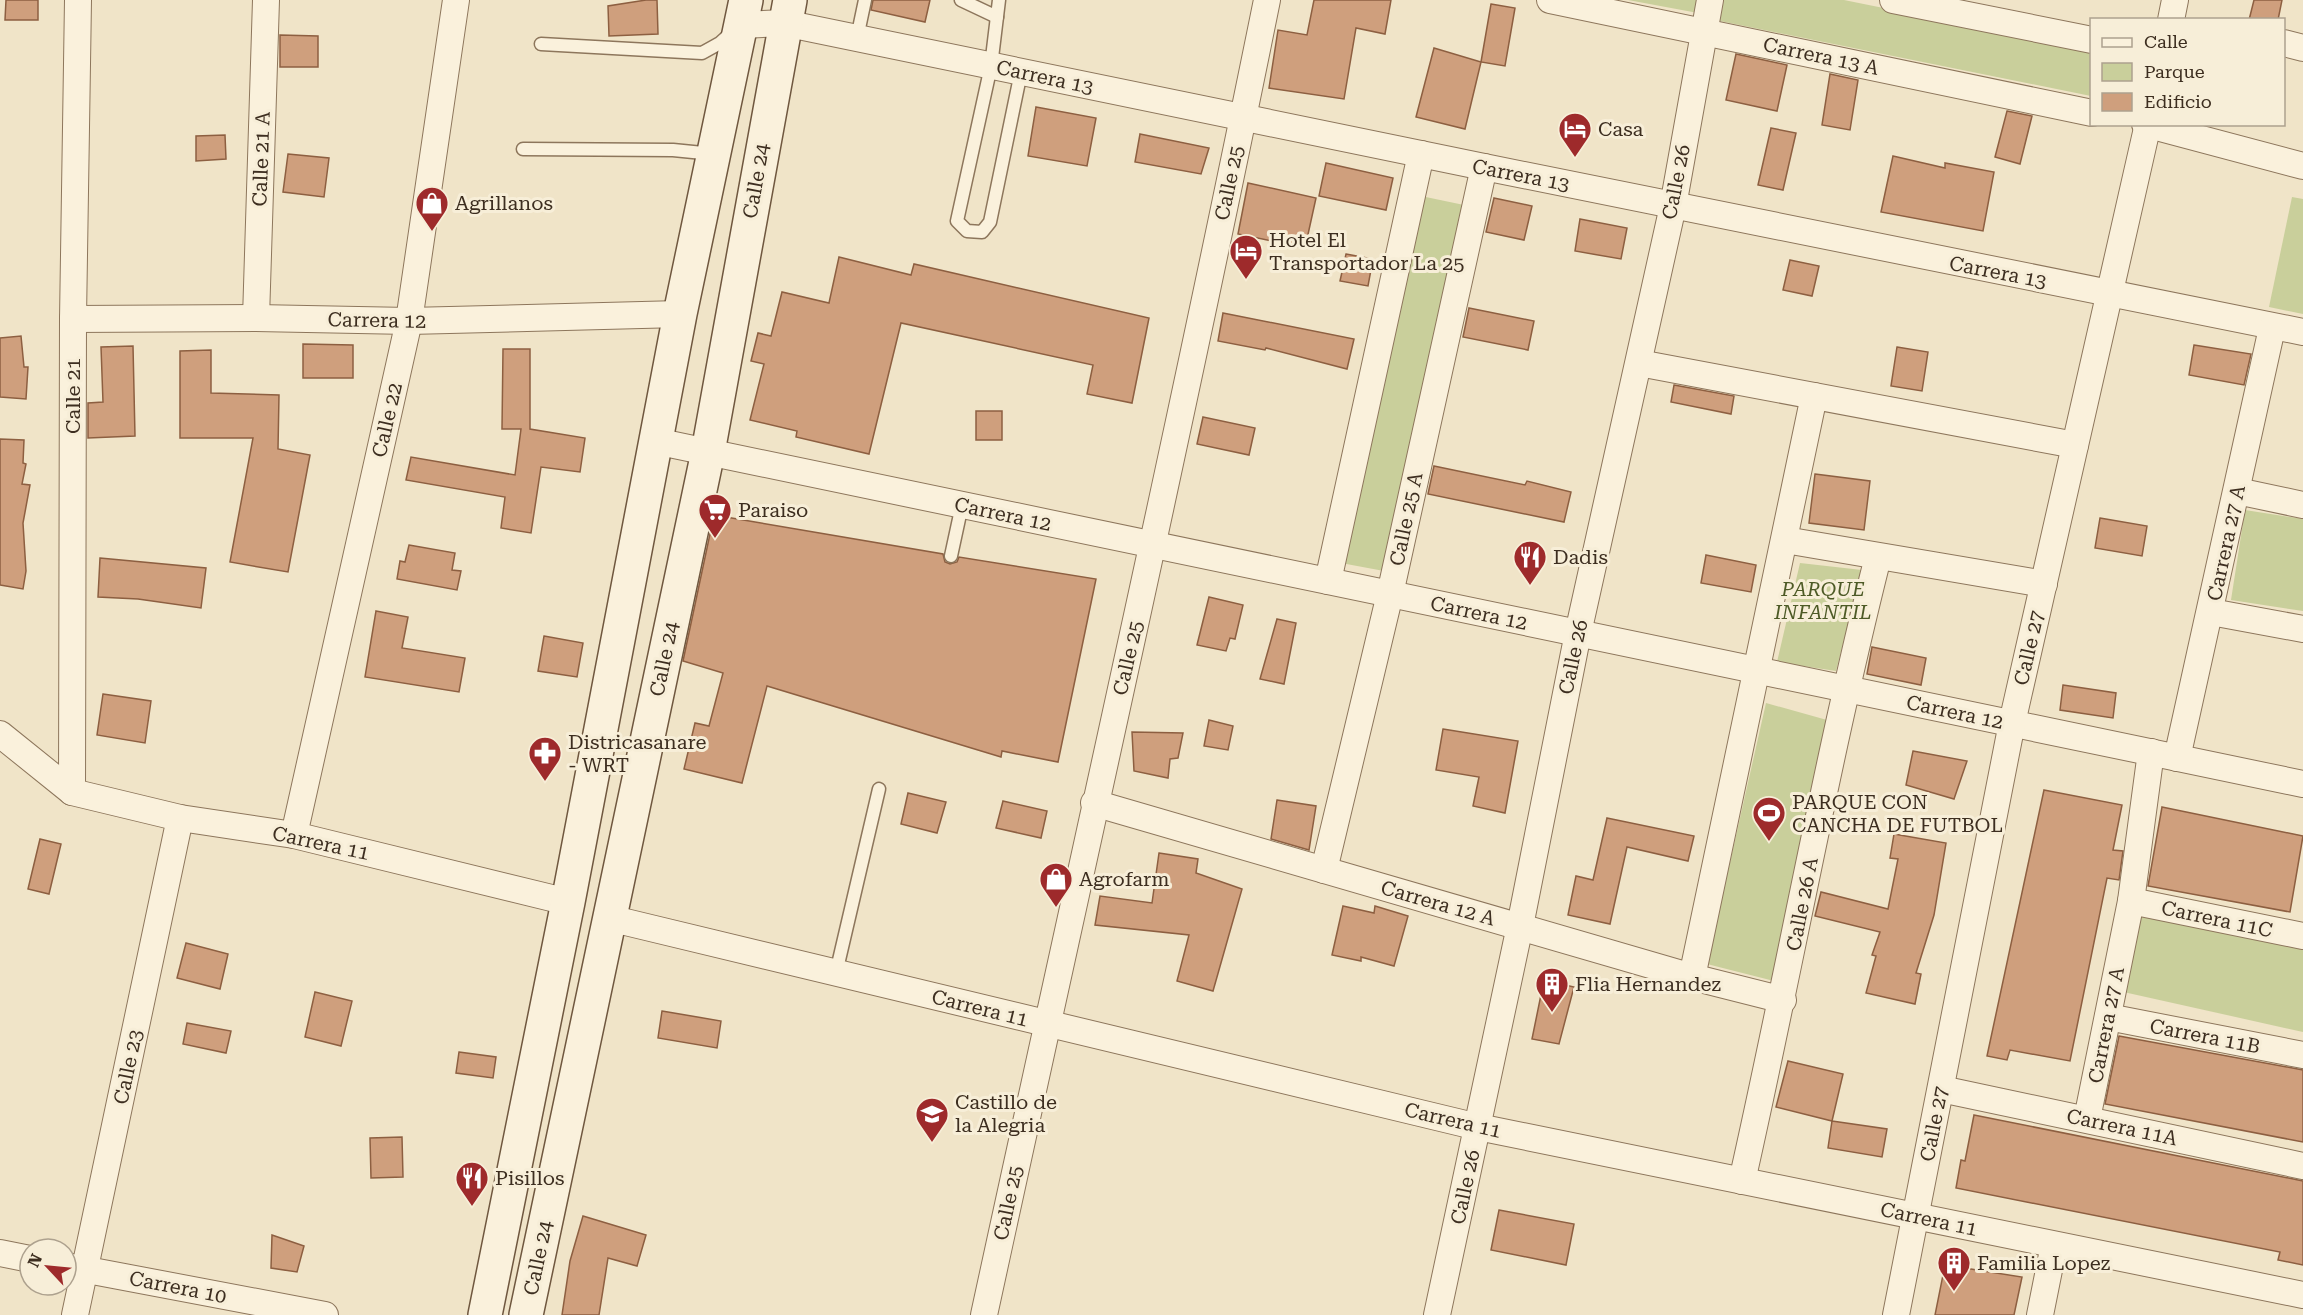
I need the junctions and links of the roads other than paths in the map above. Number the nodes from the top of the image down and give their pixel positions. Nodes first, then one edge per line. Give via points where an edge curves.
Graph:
1 (78, 0) edge
2 (266, 0) edge
3 (456, 0) edge
4 (865, 0) edge
5 (961, 0) edge
6 (999, 0) edge
7 (1267, 0) edge
8 (1550, 0) edge
9 (1710, 0) edge
10 (1893, 0) edge
11 (787, 11) edge
12 (743, 12) edge
13 (997, 17) junction
14 (1704, 32) junction
15 (857, 38) junction
16 (2090, 40) edge
17 (541, 44) dead end
18 (2285, 44) edge
19 (2303, 48) edge
20 (991, 66) junction
21 (1021, 72) junction
22 (2090, 113) edge
23 (1243, 118) junction
24 (2147, 126) edge
25 (2151, 126) edge
26 (523, 149) dead end
27 (713, 154) junction
28 (1421, 154) junction
29 (2303, 166) edge
30 (1484, 168) junction
31 (1673, 206) junction
32 (2109, 294) junction
33 (680, 314) junction
34 (256, 318) junction
35 (73, 319) junction
36 (409, 321) junction
37 (2272, 328) junction
38 (2303, 332) edge
39 (1639, 363) junction
40 (1814, 396) junction
41 (655, 441) junction
42 (2075, 445) junction
43 (708, 452) junction
44 (2237, 491) junction
45 (962, 505) junction
46 (2303, 505) edge
47 (1785, 540) junction
48 (1154, 545) junction
49 (951, 556) dead end
50 (1878, 557) junction
51 (1328, 581) junction
52 (2044, 584) junction
53 (1390, 594) junction
54 (2211, 612) junction
55 (2303, 629) edge
56 (1578, 633) junction
57 (1757, 671) junction
58 (1845, 689) junction
59 (2012, 723) junction
60 (0, 734) edge
61 (2151, 752) junction
62 (2177, 758) junction
63 (2303, 784) edge
64 (879, 789) dead end
65 (72, 792) junction
66 (1094, 803) junction
67 (180, 818) junction
68 (294, 835) junction
69 (1324, 870) junction
70 (2131, 901) junction
71 (568, 902) junction
72 (609, 918) junction
73 (1520, 926) junction
74 (2303, 936) edge
75 (836, 973) junction
76 (1692, 977) junction
77 (1783, 1000) junction
78 (2108, 1017) junction
79 (1047, 1024) junction
80 (2303, 1055) edge
81 (1941, 1089) junction
82 (2087, 1119) junction
83 (1478, 1127) junction
84 (2303, 1166) edge
85 (1742, 1181) junction
86 (1915, 1216) junction
87 (2054, 1245) junction
88 (0, 1253) edge
89 (78, 1254) edge
90 (18, 1257) edge
91 (78, 1268) edge
92 (2303, 1295) edge
93 (75, 1297) edge
94 (75, 1315) edge
95 (325, 1315) edge
96 (485, 1315) edge
97 (526, 1315) edge
98 (984, 1315) edge
99 (1437, 1315) edge
100 (1896, 1315) edge
101 (2040, 1315) edge

1 - 35 street, Calle 21
2 - 34 street, Calle 21 A
3 - 36 street, Calle 22
4 - 15 lane
5 - 13 lane
6 - 13 lane
7 - 23 street, Calle 25
8 - 14 street, Carrera 13 A
9 - 14 street, Calle 26
10 - 16 street
11 - 12 street, Carrera 13
11 - 15 street, Carrera 13
11 - 43 street, Calle 24
12 - 17 lane via 720,43 702,52
12 - 27 street, Calle 24
13 - 20 lane
14 - 22 street, Carrera 13 A
14 - 31 street, Calle 26
15 - 20 street, Carrera 13
18 - 19 street
20 - 21 street, Carrera 13
20 - 21 lane via 957,221 967,231 982,232 990,222
21 - 23 street, Carrera 13
23 - 28 street, Carrera 13
23 - 48 street, Calle 25
24 - 32 street, Calle 27
25 - 29 street
26 - 27 lane
27 - 33 street, Calle 24
28 - 30 street, Carrera 13
28 - 51 street
30 - 31 street, Carrera 13
30 - 53 street, Calle 25 A
31 - 32 street, Carrera 13
31 - 39 street, Calle 26
32 - 37 street, Carrera 13
32 - 42 street, Calle 27
33 - 36 street, Carrera 12
33 - 41 street, Calle 24
34 - 35 street, Carrera 12
34 - 36 street, Carrera 12
35 - 65 street, Calle 21
36 - 68 street, Calle 22
37 - 38 street, Carrera 13
37 - 44 street, Carrera 27 A
39 - 40 street
39 - 56 street, Calle 26
40 - 42 street
40 - 47 street
41 - 43 street, Carrera 12
41 - 71 street, Calle 24
42 - 52 street, Calle 27
43 - 45 street, Carrera 12
43 - 72 street, Calle 24
44 - 46 street
44 - 54 street, Carrera 27 A
45 - 48 street, Carrera 12
45 - 49 lane
47 - 50 street
47 - 57 street
48 - 51 street, Carrera 12
48 - 66 street, Calle 25
50 - 52 street
50 - 58 street, Calle 26 A
51 - 53 street, Carrera 12
52 - 59 street, Calle 27
53 - 56 street, Carrera 12
53 - 69 street, Calle 25 A
54 - 55 street
54 - 62 street, Carrera 27 A
56 - 57 street, Carrera 12
56 - 73 street, Calle 26
57 - 58 street, Carrera 12
57 - 76 street
58 - 59 street, Carrera 12
58 - 77 street, Calle 26 A
59 - 61 street, Carrera 12
59 - 81 street, Calle 27
60 - 65 street
61 - 62 street, Carrera 12
61 - 70 street, Carrera 27 A
62 - 63 street, Carrera 12
64 - 75 lane
65 - 67 street, Carrera 11
66 - 69 street, Carrera 12 A
66 - 79 street, Calle 25
67 - 68 street, Carrera 11
67 - 89 street, Calle 23
68 - 71 street, Carrera 11
69 - 73 street, Carrera 12 A
70 - 74 street, Carrera 11C
70 - 78 street, Carrera 27 A
71 - 96 street, Calle 24
72 - 75 street, Carrera 11
72 - 97 street, Calle 24
73 - 76 street, Carrera 12 A
73 - 83 street, Calle 26
75 - 79 street, Carrera 11
76 - 77 street, Carrera 12 A
77 - 85 street, Calle 26 A
78 - 80 street, Carrera 11B
78 - 82 street, Carrera 27 A
79 - 83 street, Carrera 11
79 - 98 street, Calle 25
81 - 82 street, Carrera 11A
81 - 86 street, Calle 27
82 - 84 street, Carrera 11A
83 - 85 street, Carrera 11
83 - 99 street, Calle 26
85 - 86 street, Carrera 11
86 - 87 street, Carrera 11
86 - 100 street, Calle 27
87 - 92 street, Carrera 11
87 - 101 street
88 - 90 street
91 - 95 street, Carrera 10
93 - 94 street, Calle 23

